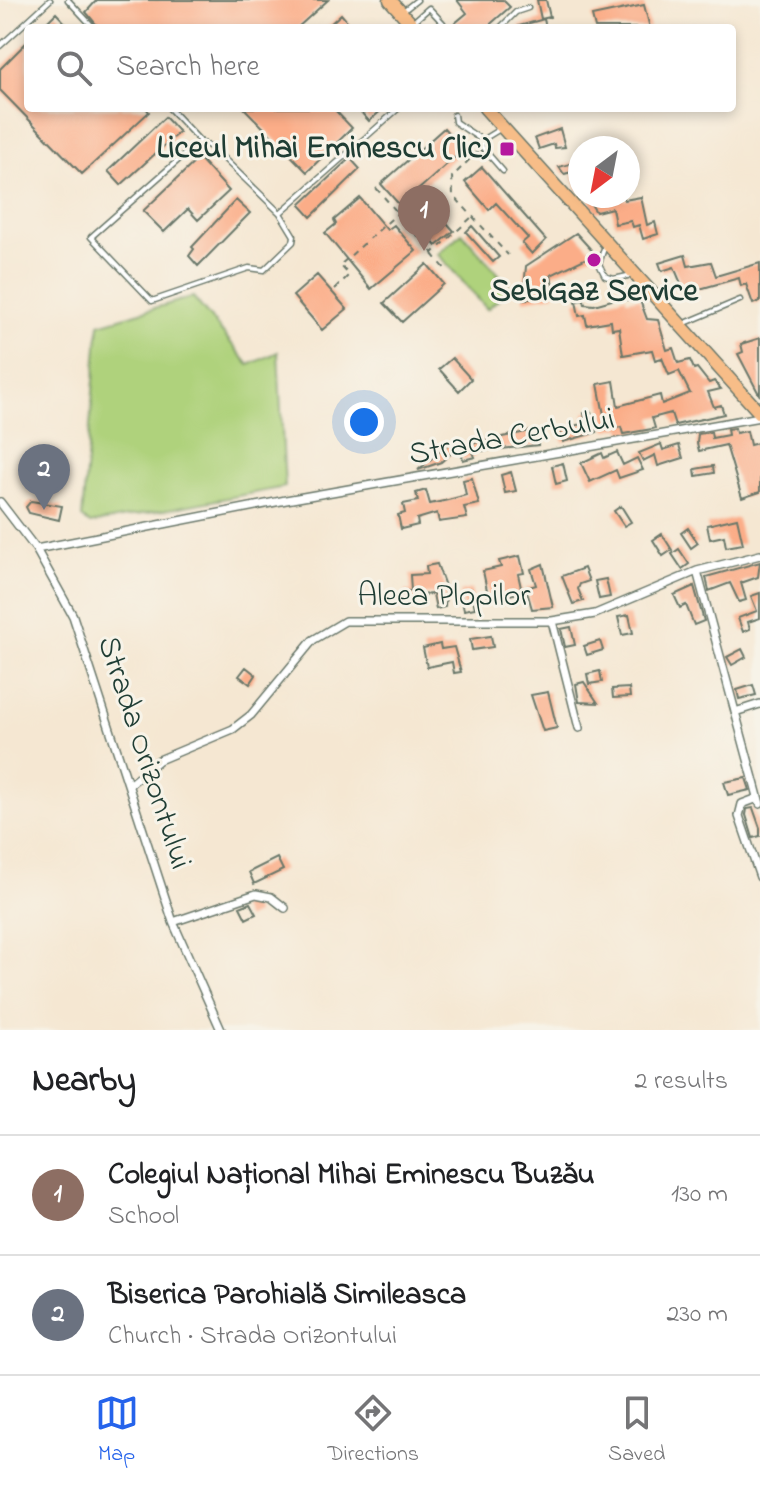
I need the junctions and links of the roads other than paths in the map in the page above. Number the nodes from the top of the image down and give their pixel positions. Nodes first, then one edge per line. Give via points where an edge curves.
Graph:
1 (50, 0) edge
2 (68, 0) edge
3 (390, 0) edge
4 (417, 0) edge
5 (528, 8) dead end
6 (402, 13) junction
7 (443, 23) dead end
8 (90, 24) edge
9 (411, 24) edge
10 (415, 24) edge
11 (504, 24) edge
12 (0, 46) edge
13 (173, 112) edge
14 (394, 112) edge
15 (489, 112) edge
16 (454, 115) dead end
17 (502, 127) junction
18 (475, 138) junction
19 (482, 140) junction
20 (200, 141) junction
21 (482, 147) junction
22 (503, 171) dead end
23 (280, 213) junction
24 (606, 243) junction
25 (635, 274) junction
26 (740, 300) dead end
27 (680, 325) junction
28 (760, 415) edge
29 (0, 502) edge
30 (36, 549) junction
31 (760, 555) edge
32 (697, 571) junction
33 (552, 621) junction
34 (760, 704) edge
35 (735, 712) junction
36 (579, 728) dead end
37 (760, 759) edge
38 (750, 763) junction
39 (129, 785) junction
40 (759, 801) edge
41 (760, 877) edge
42 (285, 908) dead end
43 (173, 922) junction
44 (221, 1030) edge

1 - 12 lane
2 - 8 lane
3 - 6 main road
4 - 6 lane
5 - 11 lane
6 - 9 main road
7 - 10 lane via 429,8
13 - 20 lane
14 - 23 lane
15 - 17 main road
16 - 18 lane
17 - 19 lane
17 - 24 main road
18 - 19 lane
18 - 21 lane
19 - 21 lane
20 - 23 lane
20 - 23 lane via 91,237 152,301 249,268 264,270 293,242
21 - 22 lane
24 - 25 main road
24 - 25 lane via 599,255 605,276
25 - 27 main road
26 - 27 lane
27 - 28 main road
28 - 30 street, Strada Cerbului
29 - 30 street, Strada Orizontului
30 - 39 street, Strada Orizontului via 73,616
31 - 32 street, Aleea Plopilor
32 - 33 street, Aleea Plopilor via 595,614
32 - 35 street
33 - 36 street
33 - 39 street, Aleea Plopilor via 345,621 313,640 251,715 233,729 159,760
34 - 35 street
35 - 38 street
37 - 38 street
38 - 40 street
39 - 43 street, Strada Orizontului
40 - 41 street via 742,804 739,816
42 - 43 street via 256,894
43 - 44 street, Strada Orizontului

